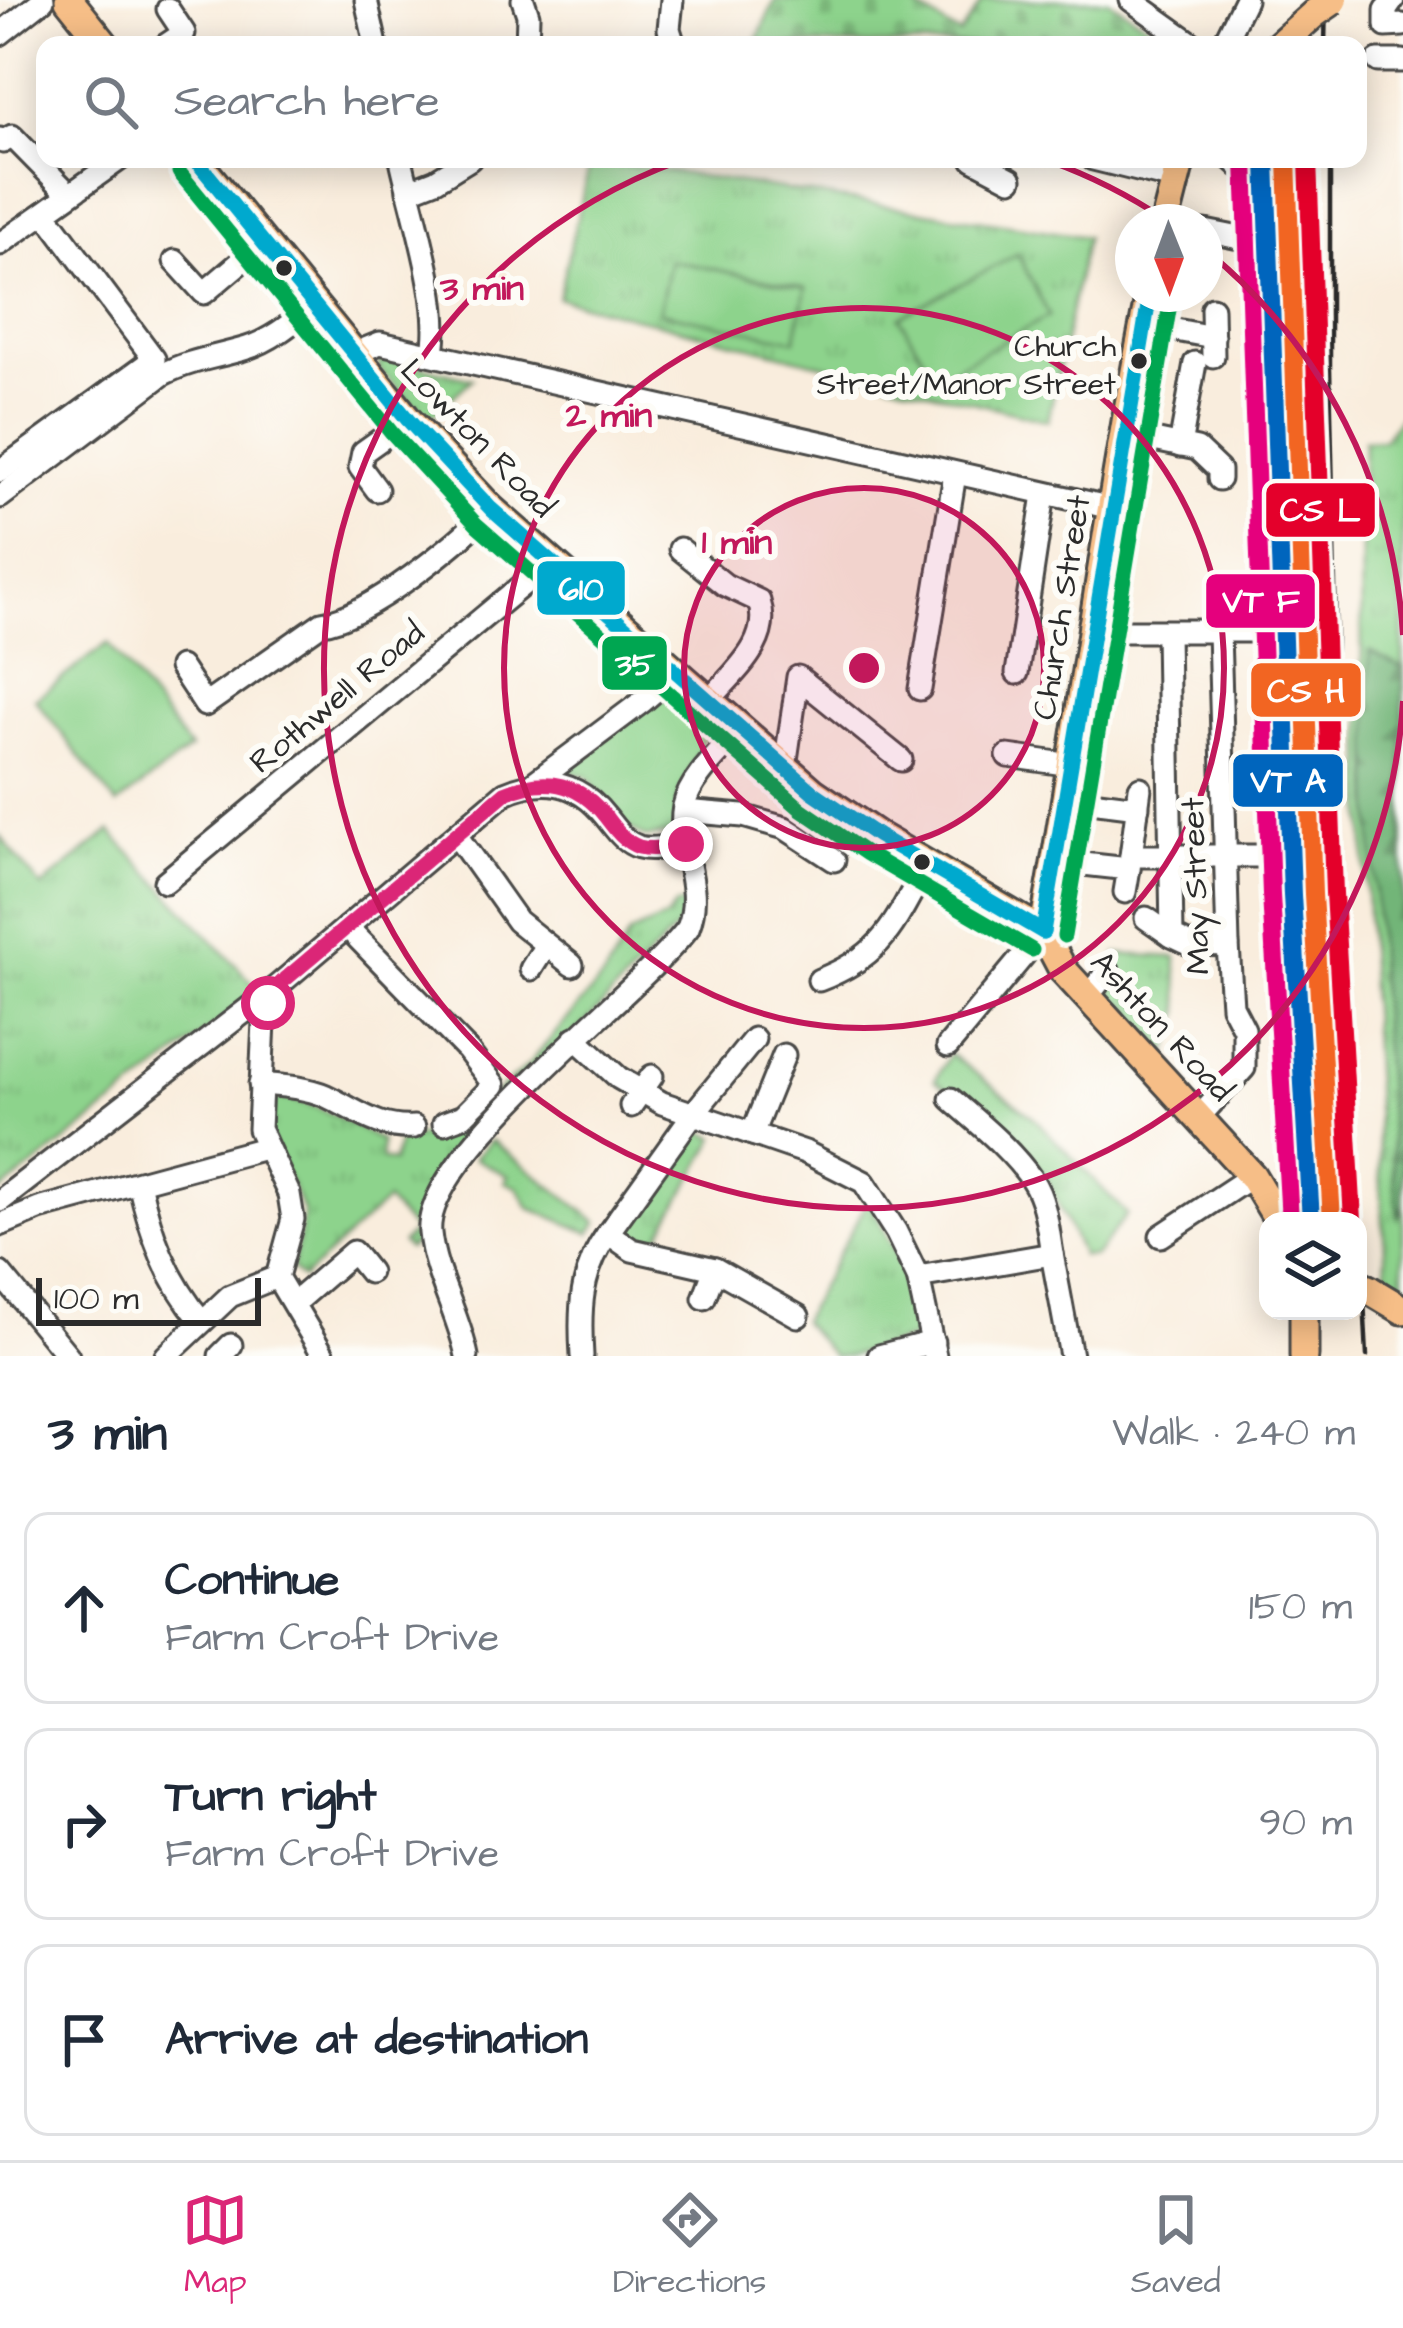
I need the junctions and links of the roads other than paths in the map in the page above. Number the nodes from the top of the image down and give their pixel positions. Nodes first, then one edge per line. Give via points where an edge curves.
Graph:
1 (44, 0) edge
2 (69, 0) edge
3 (366, 0) edge
4 (523, 0) edge
5 (672, 0) edge
6 (1131, 0) edge
7 (1246, 0) edge
8 (1393, 0) edge
9 (168, 9) dead end
10 (1317, 12) edge
11 (1403, 25) edge
12 (0, 34) edge
13 (98, 36) edge
14 (178, 36) edge
15 (374, 36) edge
16 (527, 36) edge
17 (671, 36) edge
18 (1181, 36) edge
19 (1228, 36) edge
20 (1289, 36) edge
21 (1378, 61) dead end
22 (1403, 61) edge
23 (0, 139) edge
24 (36, 160) edge
25 (43, 168) edge
26 (107, 168) edge
27 (201, 168) edge
28 (403, 168) edge
29 (455, 168) edge
30 (982, 168) edge
31 (1178, 169) edge
32 (1011, 179) dead end
33 (408, 191) junction
34 (69, 194) junction
35 (1169, 204) edge
36 (45, 213) junction
37 (1223, 235) edge
38 (1259, 242) dead end
39 (0, 244) edge
40 (262, 244) junction
41 (175, 261) dead end
42 (312, 307) junction
43 (1146, 312) edge
44 (1212, 312) edge
45 (1144, 324) junction
46 (1207, 352) junction
47 (352, 354) junction
48 (432, 354) junction
49 (408, 421) junction
50 (1125, 434) junction
51 (1180, 446) junction
52 (0, 471) edge
53 (955, 475) junction
54 (1219, 479) dead end
55 (377, 490) dead end
56 (1044, 494) junction
57 (0, 497) edge
58 (491, 508) junction
59 (1112, 508) junction
60 (680, 549) dead end
61 (550, 562) junction
62 (1090, 625) junction
63 (1268, 631) dead end
64 (1167, 632) junction
65 (1219, 632) junction
66 (180, 668) dead end
67 (670, 668) junction
68 (1017, 673) dead end
69 (920, 689) dead end
70 (707, 703) junction
71 (740, 730) junction
72 (1276, 750) dead end
73 (1009, 754) dead end
74 (901, 760) dead end
75 (1072, 765) junction
76 (784, 767) junction
77 (534, 783) junction
78 (1067, 798) junction
79 (684, 811) junction
80 (456, 835) junction
81 (686, 844) junction
82 (1226, 857) junction
83 (1171, 858) junction
84 (834, 860) dead end
85 (1056, 861) junction
86 (926, 864) junction
87 (1128, 873) junction
88 (165, 882) dead end
89 (1146, 918) dead end
90 (347, 927) junction
91 (1043, 932) junction
92 (1172, 936) junction
93 (546, 945) junction
94 (1228, 945) junction
95 (572, 964) dead end
96 (531, 969) dead end
97 (1108, 971) dead end
98 (818, 980) dead end
99 (275, 988) junction
100 (1087, 997) junction
101 (575, 1038) junction
102 (754, 1039) dead end
103 (948, 1046) dead end
104 (784, 1055) dead end
105 (260, 1084) junction
106 (951, 1100) dead end
107 (693, 1114) junction
108 (1199, 1117) junction
109 (444, 1123) dead end
110 (752, 1134) junction
111 (400, 1135) dead end
112 (265, 1148) junction
113 (1252, 1176) junction
114 (139, 1183) junction
115 (0, 1201) edge
116 (1274, 1212) edge
117 (0, 1225) edge
118 (608, 1233) junction
119 (1161, 1236) dead end
120 (1052, 1254) junction
121 (715, 1269) junction
122 (369, 1272) dead end
123 (277, 1276) junction
124 (918, 1277) junction
125 (2, 1280) edge
126 (1367, 1289) edge
127 (704, 1298) dead end
128 (294, 1303) junction
129 (1403, 1310) edge
130 (798, 1316) dead end
131 (201, 1320) junction
132 (1304, 1320) edge
133 (1069, 1347) edge
134 (934, 1349) edge
135 (68, 1356) edge
136 (166, 1356) edge
137 (324, 1356) edge
138 (467, 1356) edge
139 (582, 1356) edge
140 (879, 1356) edge
141 (1304, 1356) edge

1 - 12 street
2 - 13 main road
3 - 15 street
4 - 16 street
5 - 17 street
6 - 18 street
7 - 19 street
8 - 11 street via 1386,26
9 - 14 street via 184,32
10 - 20 main road
21 - 22 street
23 - 24 street via 12,136
25 - 34 street
26 - 34 street
27 - 40 main road, Lowton Road
28 - 33 street
29 - 33 street
30 - 32 street
31 - 35 main road
33 - 48 street via 433,303
34 - 36 street
36 - 39 street
36 - 52 street via 154,358
37 - 38 street
40 - 41 street via 203,293
40 - 42 main road, Lowton Road
42 - 47 main road, Lowton Road
42 - 57 street via 249,347 163,374
43 - 45 main road, Church Street
44 - 46 street
45 - 46 street
45 - 50 main road, Church Street
46 - 51 street
47 - 48 street via 380,343
47 - 49 main road, Lowton Road
48 - 53 street
49 - 55 street via 363,452 360,467
49 - 58 main road, Lowton Road
50 - 51 street
50 - 59 main road, Church Street
51 - 54 street via 1197,449
53 - 56 street
53 - 69 street
56 - 59 street
56 - 68 street
58 - 61 main road, Lowton Road
58 - 66 street via 371,602 322,623 205,705
59 - 62 main road, Church Street
60 - 70 street via 759,601 764,616 761,640
61 - 67 main road, Lowton Road
61 - 88 street, Rothwell Road
62 - 64 street
62 - 75 main road, Church Street
63 - 65 street
64 - 65 street
64 - 83 street
65 - 82 street, May Street
67 - 70 main road, Lowton Road
67 - 77 street via 644,701
70 - 71 main road, Lowton Road
71 - 76 main road, Lowton Road
71 - 79 street via 697,781
72 - 82 street via 1277,856
73 - 75 street
74 - 76 street via 798,676
75 - 78 main road, Church Street
76 - 86 main road, Lowton Road
77 - 80 street via 505,793
77 - 81 street via 576,789 638,846
78 - 85 main road, Church Street
78 - 87 street via 1139,797
79 - 81 street
79 - 84 street via 746,811
80 - 90 street
80 - 93 street via 518,921
81 - 101 street via 696,898 688,928
82 - 83 street
82 - 94 street, May Street
83 - 87 street
83 - 92 street
85 - 87 street
85 - 91 main road, Church Street
86 - 91 main road, Lowton Road
86 - 98 street via 881,944
89 - 92 street
90 - 99 street
90 - 109 street via 494,1085
91 - 100 main road, Ashton Road
91 - 103 street
92 - 94 street
93 - 95 street
93 - 96 street
94 - 108 street, May Street via 1244,1068
97 - 100 street
99 - 105 street
99 - 115 street
100 - 108 main road, Ashton Road
101 - 107 street via 619,1078
101 - 138 street via 461,1162 432,1217
102 - 107 street
104 - 110 street
105 - 111 street via 325,1096
105 - 112 street
106 - 120 street via 1034,1182
107 - 110 street
107 - 118 street
108 - 113 main road, Ashton Road
110 - 124 street via 864,1182
112 - 114 street
112 - 123 street via 293,1207
113 - 116 main road, Ashton Road
113 - 119 street
114 - 117 street
114 - 131 street via 158,1253
118 - 121 street via 632,1250
118 - 139 street via 591,1256 579,1303
120 - 124 street
120 - 133 street
121 - 127 street
121 - 130 street
122 - 128 street via 353,1252
123 - 128 street
123 - 131 street via 240,1290
124 - 134 street
125 - 135 street
126 - 129 main road
128 - 137 street
131 - 136 street
132 - 141 main road
134 - 140 street via 901,1347

